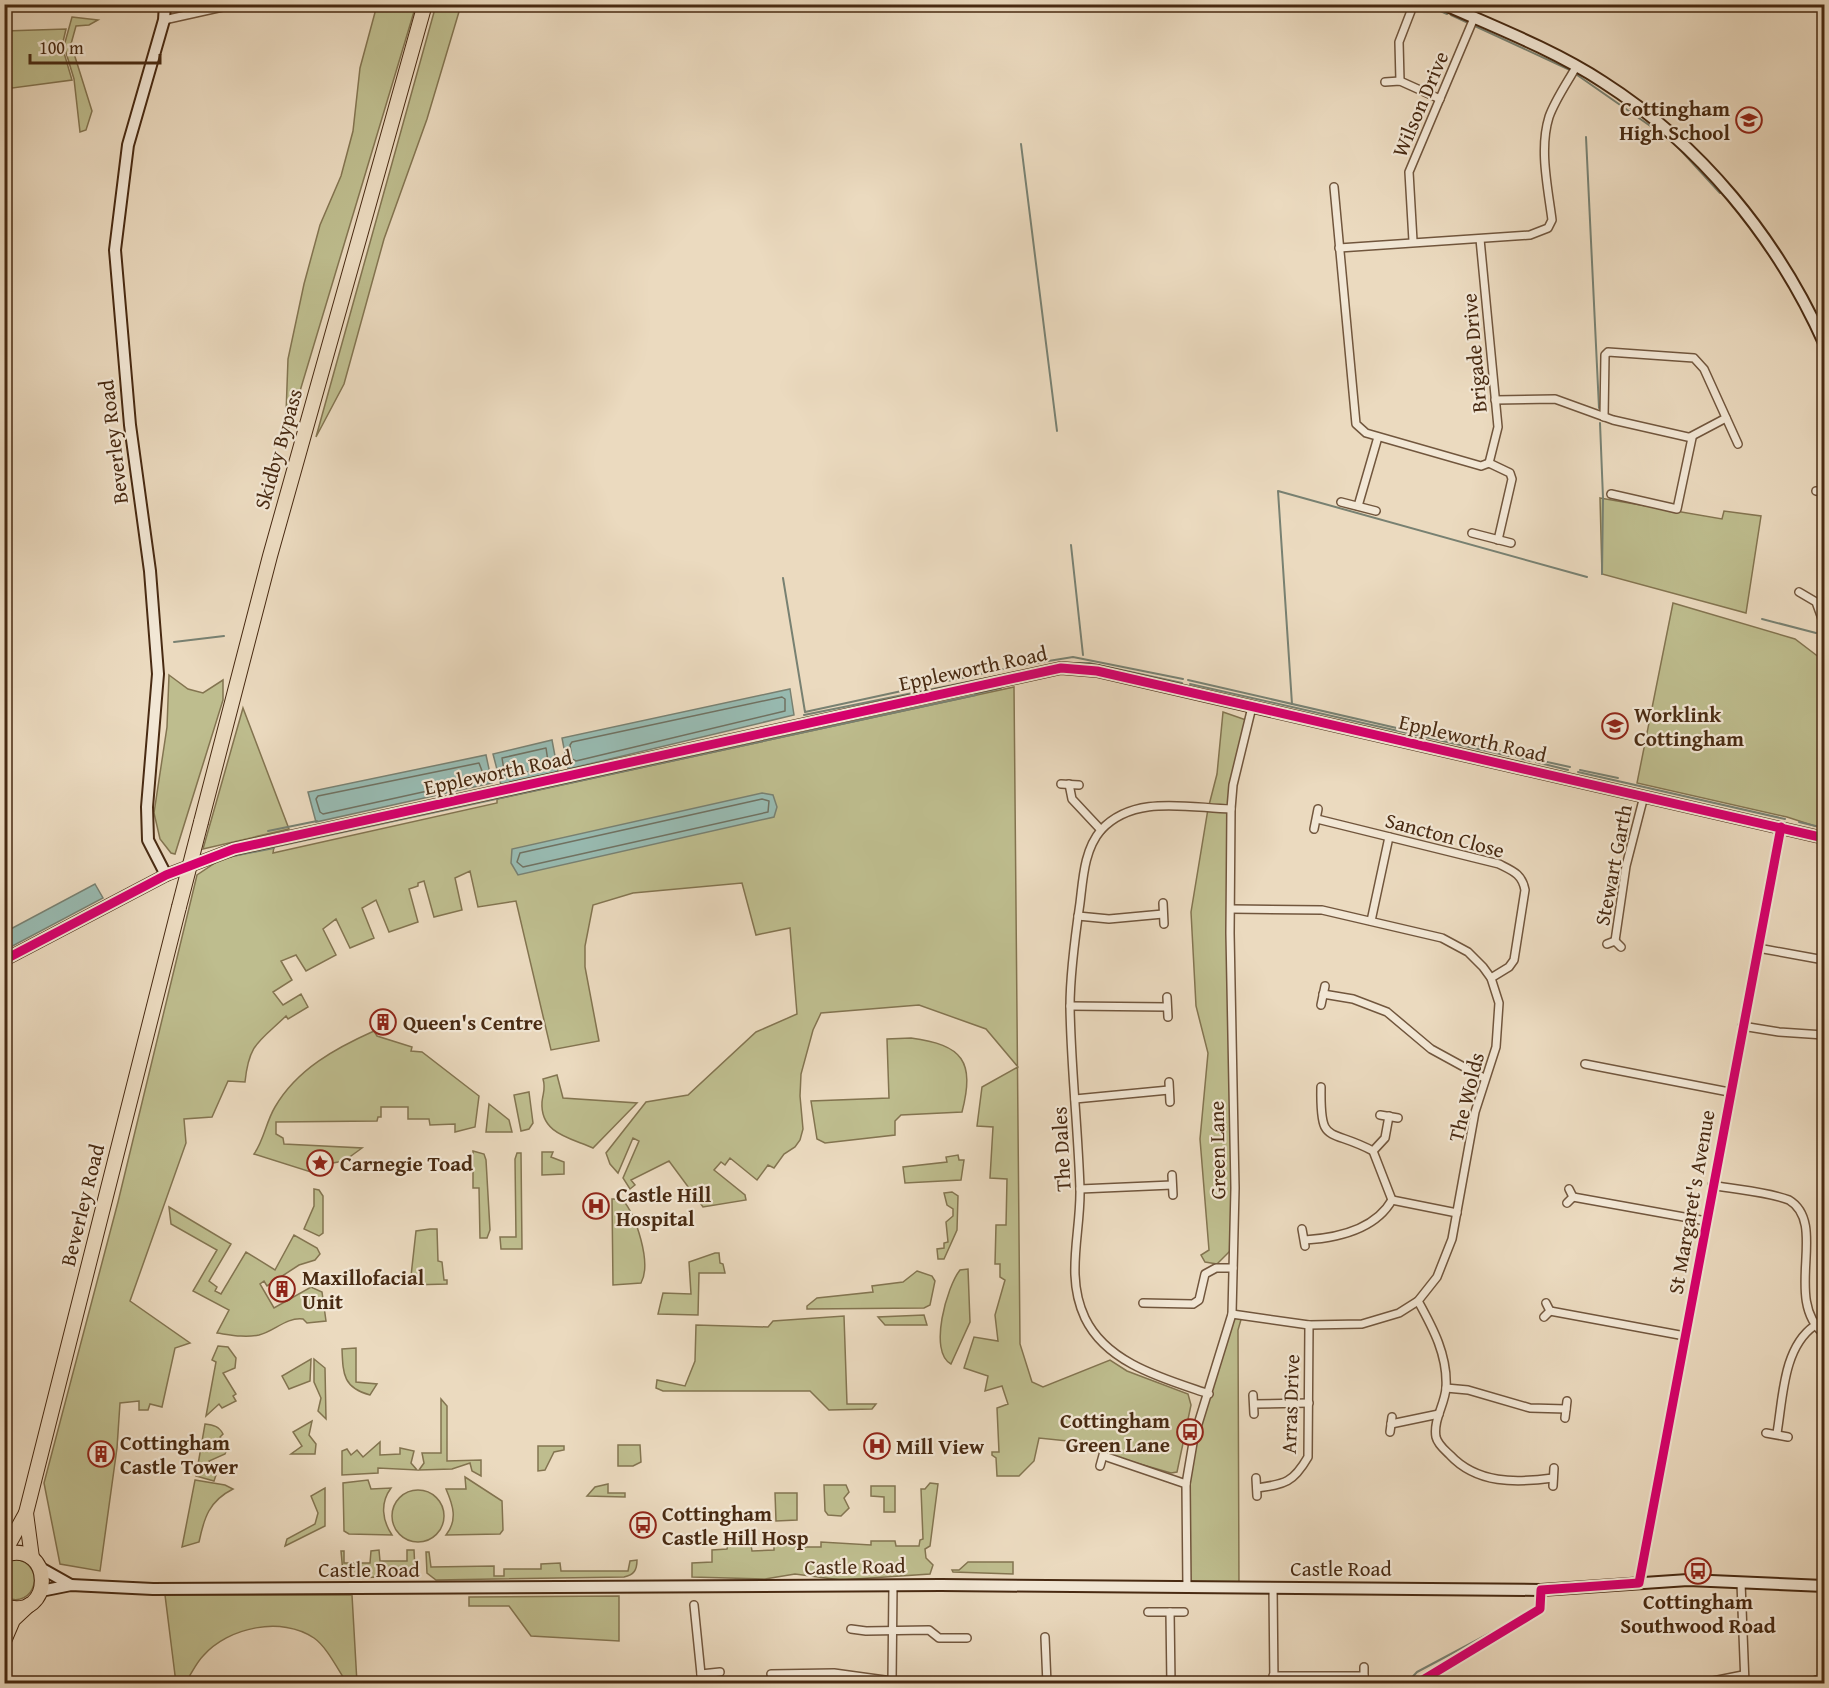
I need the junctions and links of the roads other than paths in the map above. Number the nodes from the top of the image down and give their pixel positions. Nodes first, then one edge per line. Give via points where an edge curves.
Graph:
1 (165, 4) edge
2 (236, 4) edge
3 (424, 4) edge
4 (1443, 4) edge
5 (1410, 11) dead end
6 (1474, 18) junction
7 (164, 20) junction
8 (1576, 67) junction
9 (1400, 81) junction
10 (1385, 82) dead end
11 (1440, 99) junction
12 (1334, 187) dead end
13 (1480, 239) junction
14 (1413, 241) junction
15 (1339, 248) junction
16 (1824, 343) edge
17 (1495, 400) junction
18 (1604, 417) junction
19 (1726, 418) junction
20 (1378, 436) junction
21 (1690, 437) junction
22 (1738, 444) dead end
23 (1489, 463) junction
24 (1816, 491) dead end
25 (1824, 492) edge
26 (1611, 494) dead end
27 (1341, 502) dead end
28 (1358, 506) junction
29 (1376, 511) dead end
30 (1472, 533) dead end
31 (1498, 540) junction
32 (1511, 543) dead end
33 (1799, 592) dead end
34 (1824, 624) edge
35 (1252, 707) junction
36 (1061, 784) dead end
37 (1069, 784) junction
38 (1079, 785) dead end
39 (1644, 796) junction
40 (1231, 809) junction
41 (1318, 809) dead end
42 (1317, 819) junction
43 (1781, 827) junction
44 (1314, 829) dead end
45 (1101, 830) junction
46 (1389, 837) junction
47 (1824, 838) edge
48 (166, 875) junction
49 (1163, 903) dead end
50 (179, 907) joint
51 (1231, 909) junction
52 (1163, 914) junction
53 (1078, 916) junction
54 (1371, 921) junction
55 (1164, 924) dead end
56 (1621, 947) dead end
57 (1758, 948) junction
58 (4, 960) edge
59 (1824, 960) edge
60 (1491, 978) junction
61 (1325, 986) dead end
62 (1323, 994) junction
63 (1167, 997) dead end
64 (1322, 1005) dead end
65 (1070, 1006) junction
66 (1167, 1007) junction
67 (1168, 1017) dead end
68 (1742, 1026) junction
69 (1824, 1035) edge
70 (1585, 1064) dead end
71 (1484, 1078) junction
72 (1321, 1087) dead end
73 (1729, 1092) junction
74 (1075, 1099) junction
75 (1170, 1102) dead end
76 (1380, 1115) dead end
77 (1389, 1116) junction
78 (1398, 1118) dead end
79 (1373, 1151) junction
80 (1172, 1175) dead end
81 (1172, 1185) junction
82 (1712, 1185) junction
83 (1569, 1189) dead end
84 (1080, 1190) junction
85 (1173, 1195) dead end
86 (1573, 1197) junction
87 (1392, 1200) junction
88 (1567, 1203) dead end
89 (1457, 1213) junction
90 (1706, 1221) junction
91 (1814, 1224) dead end
92 (1302, 1229) dead end
93 (1233, 1269) junction
94 (1814, 1271) dead end
95 (1418, 1301) junction
96 (1546, 1303) dead end
97 (1143, 1304) dead end
98 (1232, 1314) junction
99 (1309, 1325) junction
100 (1814, 1326) junction
101 (1824, 1334) edge
102 (1685, 1336) junction
103 (1446, 1388) junction
104 (1209, 1394) junction
105 (1254, 1395) dead end
106 (1567, 1401) dead end
107 (1309, 1403) junction
108 (1254, 1404) junction
109 (1566, 1409) junction
110 (1254, 1413) dead end
111 (1438, 1414) junction
112 (1564, 1418) dead end
113 (1391, 1424) dead end
114 (1766, 1433) dead end
115 (1777, 1433) junction
116 (1788, 1437) dead end
117 (1105, 1448) dead end
118 (1104, 1456) junction
119 (1100, 1466) dead end
120 (1554, 1468) dead end
121 (1256, 1478) dead end
122 (1186, 1484) junction
123 (1257, 1488) junction
124 (1257, 1496) dead end
125 (26, 1513) junction
126 (4, 1554) edge
127 (36, 1562) junction
128 (1639, 1583) junction
129 (1741, 1583) junction
130 (72, 1585) junction
131 (892, 1585) junction
132 (1824, 1586) edge
133 (1273, 1587) junction
134 (1187, 1588) junction
135 (1541, 1590) junction
136 (41, 1591) junction
137 (31, 1604) junction
138 (694, 1605) dead end
139 (4, 1606) edge
140 (1148, 1612) dead end
141 (1170, 1612) junction
142 (1184, 1612) dead end
143 (851, 1629) dead end
144 (892, 1631) junction
145 (1045, 1637) dead end
146 (967, 1638) dead end
147 (4, 1641) edge
148 (1364, 1667) dead end
149 (720, 1672) dead end
150 (701, 1674) junction
151 (771, 1674) dead end
152 (788, 1674) junction
153 (1743, 1675) junction
154 (1273, 1680) edge
155 (1364, 1680) edge
156 (870, 1681) edge
157 (889, 1682) edge
158 (702, 1683) edge
159 (788, 1683) edge
160 (968, 1683) edge
161 (988, 1683) edge
162 (1047, 1683) edge
163 (1171, 1683) edge
164 (1416, 1683) edge
165 (1698, 1683) edge
166 (1745, 1683) edge

1 - 7 street, Beverley Road
2 - 7 street
3 - 50 highway, Skidby Bypass, bridge via 268,566
4 - 6 street
5 - 9 street via 1400,42
6 - 8 street
6 - 11 street, Wilson Drive
7 - 48 street, Beverley Road via 128,145 115,250 158,674 148,840
8 - 13 street via 1547,126 1552,224 1538,234
8 - 16 street via 1643,110 1698,159 1761,233 1809,310
9 - 10 street
9 - 11 street
11 - 14 street, Wilson Drive via 1409,172
12 - 15 street
13 - 14 street
13 - 17 street, Brigade Drive
14 - 15 street
15 - 20 street via 1356,424 1366,433
17 - 18 street via 1555,399
17 - 23 street, Brigade Drive via 1498,427
18 - 19 street via 1605,355 1612,351 1694,358 1704,369
18 - 21 street
19 - 21 street
19 - 22 street
20 - 23 street via 1481,465
20 - 28 street
21 - 26 street via 1693,440 1677,509
23 - 31 street via 1510,473 1512,479
24 - 25 street
27 - 28 street
28 - 29 street
30 - 31 street
31 - 32 street
33 - 34 street via 1813,598
35 - 39 street, Eppleworth Road
35 - 40 street, Green Lane
35 - 48 street, Eppleworth Road via 1097,671 1061,668 234,849
36 - 37 street
37 - 38 street
37 - 45 street via 1072,799
39 - 43 street, Eppleworth Road
39 - 56 street, Stewart Garth via 1611,943
40 - 45 street via 1160,805 1139,809
40 - 51 street, Green Lane
41 - 42 street
42 - 44 street
42 - 46 street, Sancton Close
43 - 47 street, Eppleworth Road
43 - 57 street, St Margaret's Avenue
45 - 53 street, The Dales via 1085,859
46 - 54 street
46 - 60 street, Sancton Close via 1499,864 1515,871 1523,880 1525,890 1514,960
48 - 58 street, Eppleworth Road
49 - 52 street
50 - 125 highway, Beverley Road
51 - 54 street, The Wolds via 1322,910
51 - 93 street, Green Lane
52 - 53 street via 1109,920
52 - 55 street
53 - 65 street, The Dales
54 - 60 street, The Wolds via 1442,938 1468,952
57 - 59 street
57 - 68 street, St Margaret's Avenue
60 - 71 street, The Wolds via 1499,1003 1499,1022 1496,1047
61 - 62 street
62 - 64 street
62 - 71 street via 1353,999 1387,1012 1431,1049
63 - 66 street
65 - 66 street
65 - 74 street, The Dales
66 - 67 street
68 - 69 street
68 - 73 street, St Margaret's Avenue
70 - 73 street
71 - 89 street, The Wolds
72 - 79 street via 1317,1095 1322,1125 1330,1134
73 - 82 street, St Margaret's Avenue
74 - 75 street via 1169,1086
74 - 84 street, The Dales
76 - 77 street
77 - 78 street
77 - 79 street via 1385,1137
79 - 87 street
80 - 81 street
81 - 84 street
81 - 85 street
82 - 90 street, St Margaret's Avenue
82 - 91 street via 1789,1200 1801,1207
83 - 86 street
84 - 104 street, The Dales via 1075,1294 1086,1320 1130,1364
86 - 88 street
86 - 90 street
87 - 89 street
87 - 92 street via 1376,1217 1351,1233 1305,1243
89 - 95 street, The Wolds via 1446,1259
90 - 102 street, St Margaret's Avenue
93 - 97 street via 1216,1268 1204,1274 1199,1300 1193,1304
93 - 98 street, Green Lane
94 - 100 street via 1808,1302
95 - 99 street, The Wolds via 1382,1321
95 - 103 street via 1438,1338
96 - 102 street via 1547,1314
98 - 99 street, The Wolds
98 - 104 street, Green Lane
99 - 107 street, Arras Drive
100 - 101 street
100 - 115 street via 1793,1350
102 - 128 street, St Margaret's Avenue
103 - 109 street via 1468,1390 1530,1408
103 - 111 street
104 - 122 street, Green Lane via 1194,1437
105 - 108 street
106 - 109 street
107 - 108 street
107 - 123 street, Arras Drive via 1308,1457 1298,1474 1283,1485
108 - 110 street
109 - 112 street
111 - 113 street
111 - 120 street via 1436,1437 1440,1445 1470,1472 1508,1481 1553,1482
114 - 115 street
115 - 116 street
117 - 118 street
118 - 119 street
118 - 122 street
121 - 123 street, Arras Drive
122 - 134 street, Green Lane
123 - 124 street, Arras Drive
125 - 126 highway, Beverley Road
125 - 127 highway, Beverley Road
126 - 127 highway via 18,1553
127 - 130 street, Castle Road
127 - 136 highway, Beverley Road via 43,1583
128 - 129 street, Castle Road
128 - 135 street, Castle Road
129 - 132 street, Castle Road
129 - 153 street
130 - 131 street, Castle Road via 153,1589
130 - 136 street, Castle Road
131 - 134 street, Castle Road
131 - 144 street
133 - 134 street, Castle Road
133 - 135 street, Castle Road
133 - 154 street
135 - 164 street via 1540,1609
136 - 137 highway
137 - 139 highway
137 - 147 highway via 13,1620
138 - 150 street
140 - 141 street
141 - 142 street
141 - 163 street
143 - 144 street
144 - 146 street via 929,1630 939,1638
144 - 157 street
145 - 162 street
148 - 155 street
149 - 150 street
150 - 158 street
151 - 152 street
152 - 156 street via 834,1673
152 - 159 street
153 - 165 street
153 - 166 street
154 - 155 street
156 - 157 street
157 - 160 street
160 - 161 street

